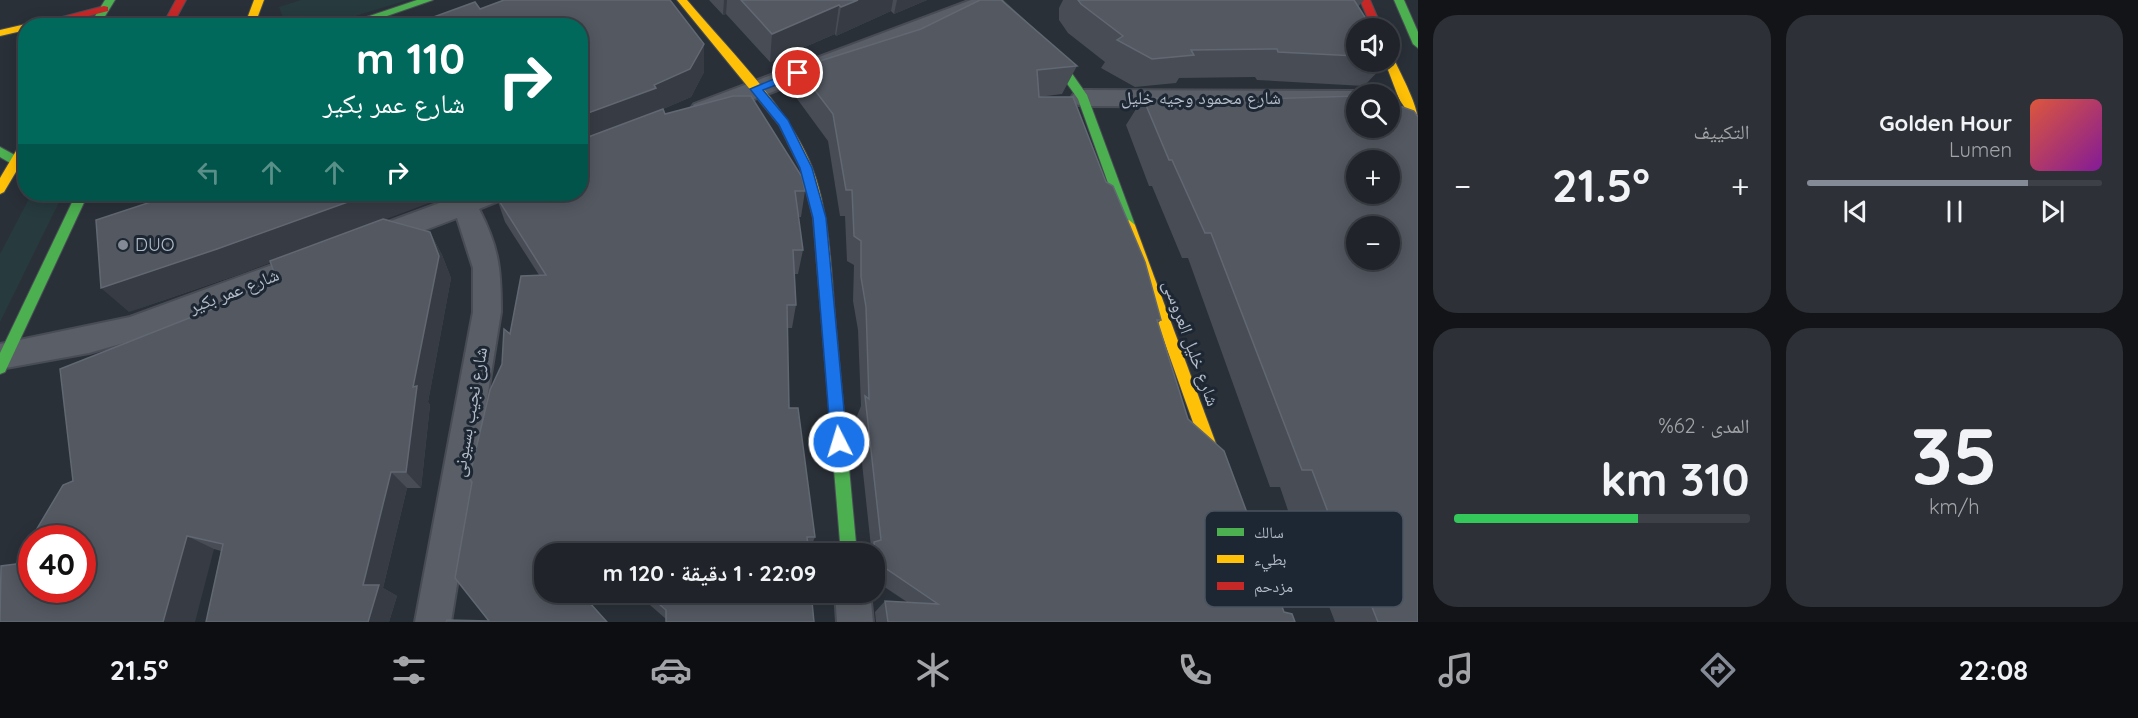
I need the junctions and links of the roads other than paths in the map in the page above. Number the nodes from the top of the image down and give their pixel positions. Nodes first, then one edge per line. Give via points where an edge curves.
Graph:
1 (181, 0) edge
2 (259, 0) edge
3 (428, 0) edge
4 (682, 0) edge
5 (991, 0) edge
6 (996, 0) edge
7 (1365, 0) edge
8 (1399, 0) edge
9 (107, 4) edge
10 (60, 18) edge
11 (99, 18) edge
12 (171, 18) edge
13 (253, 18) edge
14 (371, 18) edge
15 (1373, 18) edge
16 (18, 29) edge
17 (0, 33) edge
18 (1418, 44) edge
19 (1394, 72) edge
20 (756, 89) junction
21 (1083, 98) junction
22 (1346, 99) edge
23 (1408, 104) edge
24 (679, 119) edge
25 (0, 151) edge
26 (18, 158) edge
27 (16, 161) junction
28 (0, 189) edge
29 (79, 201) edge
30 (472, 201) edge
31 (477, 201) edge
32 (3, 362) edge
33 (1224, 487) edge
34 (848, 543) edge
35 (853, 603) edge
36 (433, 622) edge
37 (855, 622) edge

1 - 12 street
2 - 13 street
3 - 14 street
4 - 20 street
5 - 20 street
6 - 21 street, شارع خليل العروسى via 1050,51
7 - 15 street
8 - 18 street
9 - 10 street
9 - 11 street
16 - 17 street
19 - 23 street
20 - 24 street
20 - 34 street via 784,123 806,168 819,218
21 - 22 street, شارع محمود وجيه خليل
21 - 33 street, شارع خليل العروسى
25 - 27 street
26 - 27 street
27 - 28 street
29 - 32 street
30 - 32 street, شارع عمر بكير via 131,329
31 - 36 street, شارع نجيب بسيونى via 476,230 488,268 487,312
35 - 37 street

